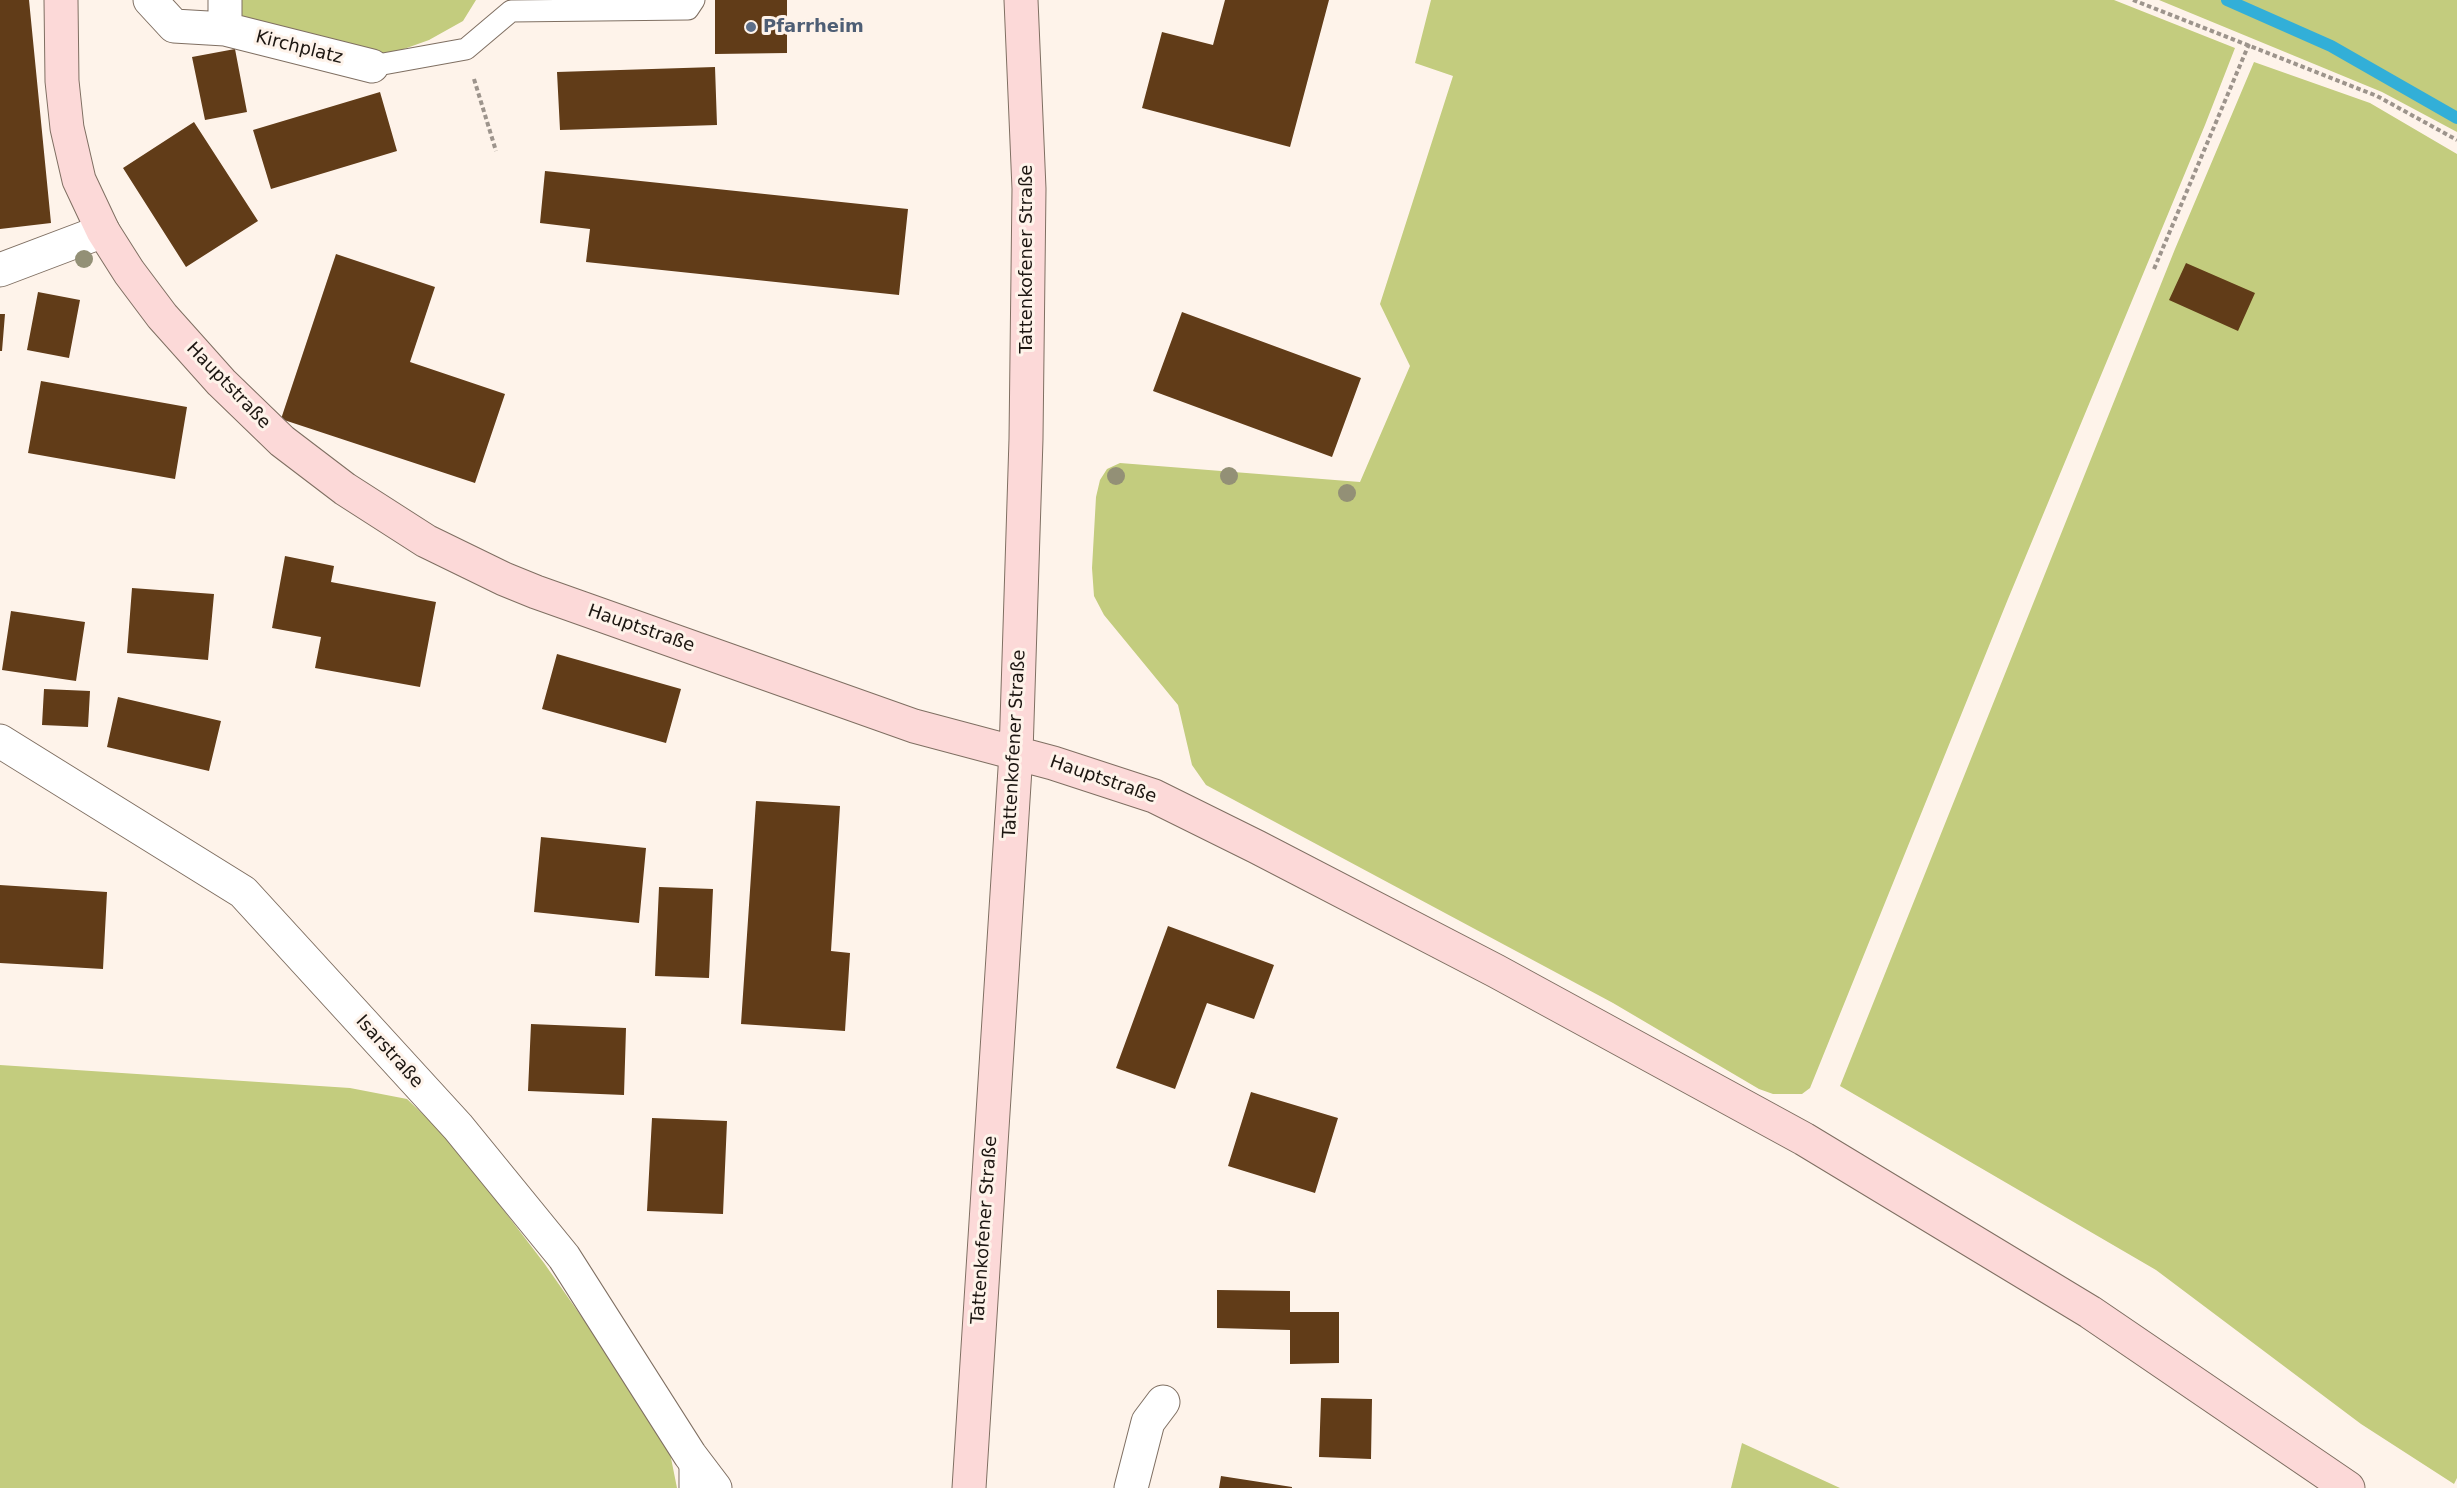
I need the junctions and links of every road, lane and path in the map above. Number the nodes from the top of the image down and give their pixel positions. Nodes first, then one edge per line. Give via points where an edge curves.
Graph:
1 (61, 0) edge
2 (150, 0) edge
3 (694, 0) edge
4 (1021, 0) edge
5 (2133, 0) edge
6 (225, 15) edge
7 (2249, 45) junction
8 (466, 49) junction
9 (372, 66) joint
10 (2457, 140) edge
11 (496, 151) dead end
12 (103, 231) junction
13 (2154, 268) dead end
14 (0, 270) edge
15 (0, 741) edge
16 (1016, 753) junction
17 (1163, 1402) dead end
18 (690, 1455) junction
19 (690, 1488) edge
20 (715, 1488) edge
21 (969, 1488) edge
22 (1131, 1488) edge
23 (2348, 1488) edge

1 - 12 main road, Hauptstraße via 67,128 79,180
2 - 6 street, Kirchplatz via 174,26
3 - 8 lane via 688,9 511,11
4 - 16 main road, Tattenkofener Straße via 1029,189
5 - 7 path
6 - 9 street, Kirchplatz
7 - 10 path via 2377,96
7 - 13 path
8 - 9 lane
8 - 11 path
12 - 14 street
12 - 16 main road, Hauptstraße via 162,316 220,382 282,441 345,489 426,540 536,592 914,726
15 - 18 street, Isarstraße via 243,892 458,1127 564,1257
16 - 21 main road, Tattenkofener Straße
16 - 23 main road, Hauptstraße via 1154,796 1496,971 1804,1139 2090,1312
17 - 22 street via 1148,1422
18 - 19 lane
18 - 20 street, Isarstraße

